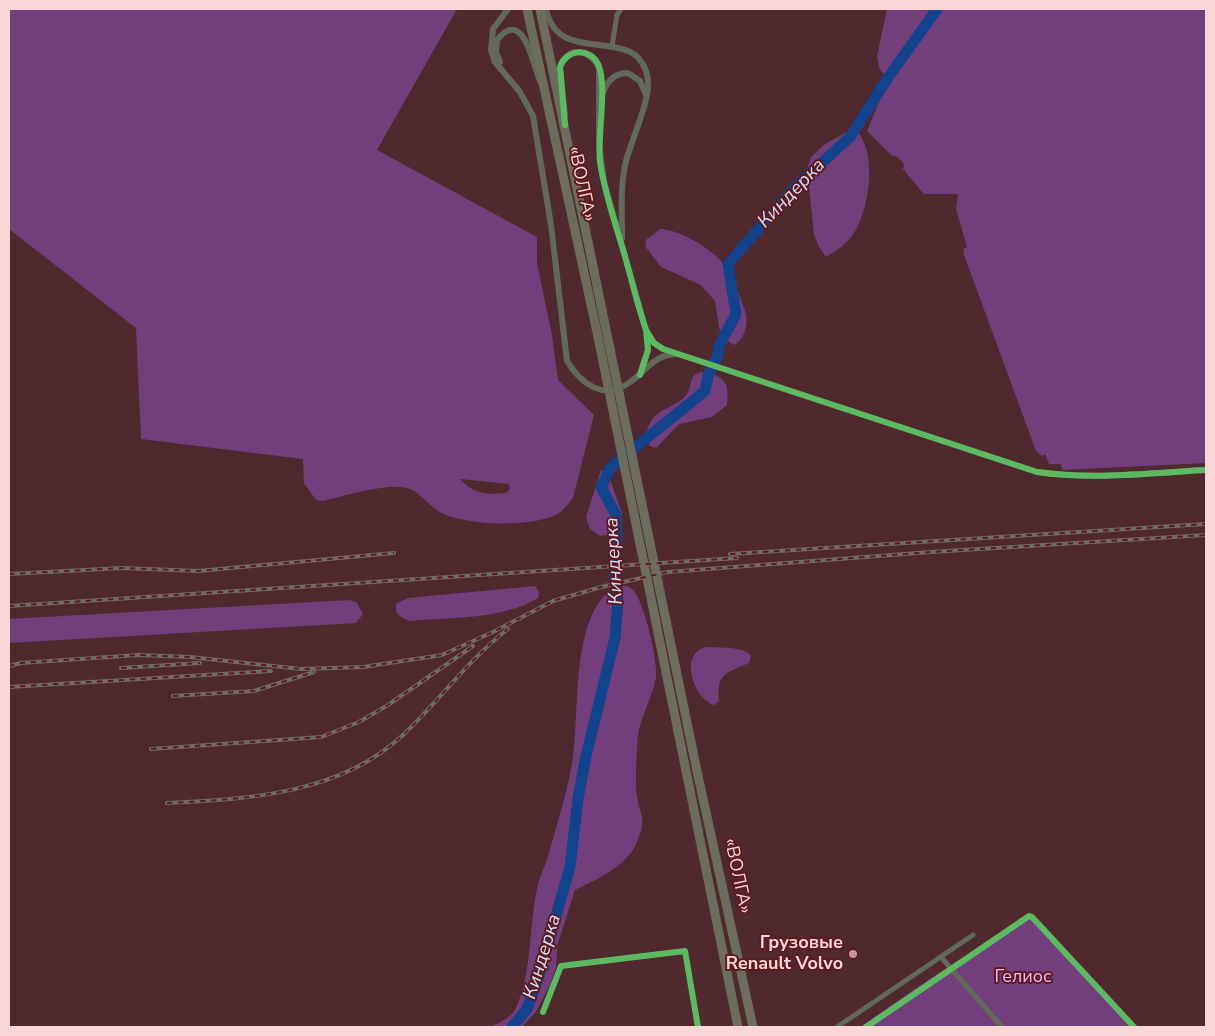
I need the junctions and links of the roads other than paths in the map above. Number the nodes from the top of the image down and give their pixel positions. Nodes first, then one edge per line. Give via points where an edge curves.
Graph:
1 (508, 9) edge
2 (527, 9) edge
3 (540, 9) edge
4 (546, 9) edge
5 (621, 9) edge
6 (612, 46) junction
7 (506, 74) junction
8 (544, 89) junction
9 (646, 98) junction
10 (600, 101) junction
11 (565, 125) junction
12 (622, 244) junction
13 (646, 330) junction
14 (677, 353) junction
15 (640, 374) junction
16 (1206, 470) edge
17 (973, 935) dead end
18 (941, 957) junction
19 (951, 969) junction
20 (543, 1012) dead end
21 (698, 1027) edge
22 (738, 1027) edge
23 (753, 1027) edge
24 (837, 1027) edge
25 (866, 1027) edge
26 (1002, 1027) edge
27 (1134, 1027) edge

1 - 7 street via 493,29 490,43 495,62
2 - 8 highway, «ВОЛГА»
3 - 11 highway, «ВОЛГА»
4 - 6 street via 552,28 560,36
5 - 6 street
6 - 9 street via 626,50 642,65 649,80
7 - 8 street via 498,60 496,44 502,34 516,31 528,43 534,70
7 - 15 street via 533,116 568,361 583,382 600,391 624,386
8 - 22 highway, «ВОЛГА» via 598,337
9 - 10 street via 640,81 634,75 624,73 606,85
9 - 12 street via 626,163
10 - 11 street via 601,81 597,63 584,52 572,53 562,62 560,71
10 - 12 street via 600,161 609,205
11 - 23 highway, «ВОЛГА»
12 - 13 street
13 - 14 street via 659,346
13 - 15 street via 648,350
14 - 15 street via 661,357
14 - 16 street via 1037,472 1095,476
17 - 18 street
18 - 19 street
18 - 24 street
19 - 25 street
19 - 26 street
19 - 27 street via 1029,916
20 - 21 street via 561,966 685,951

